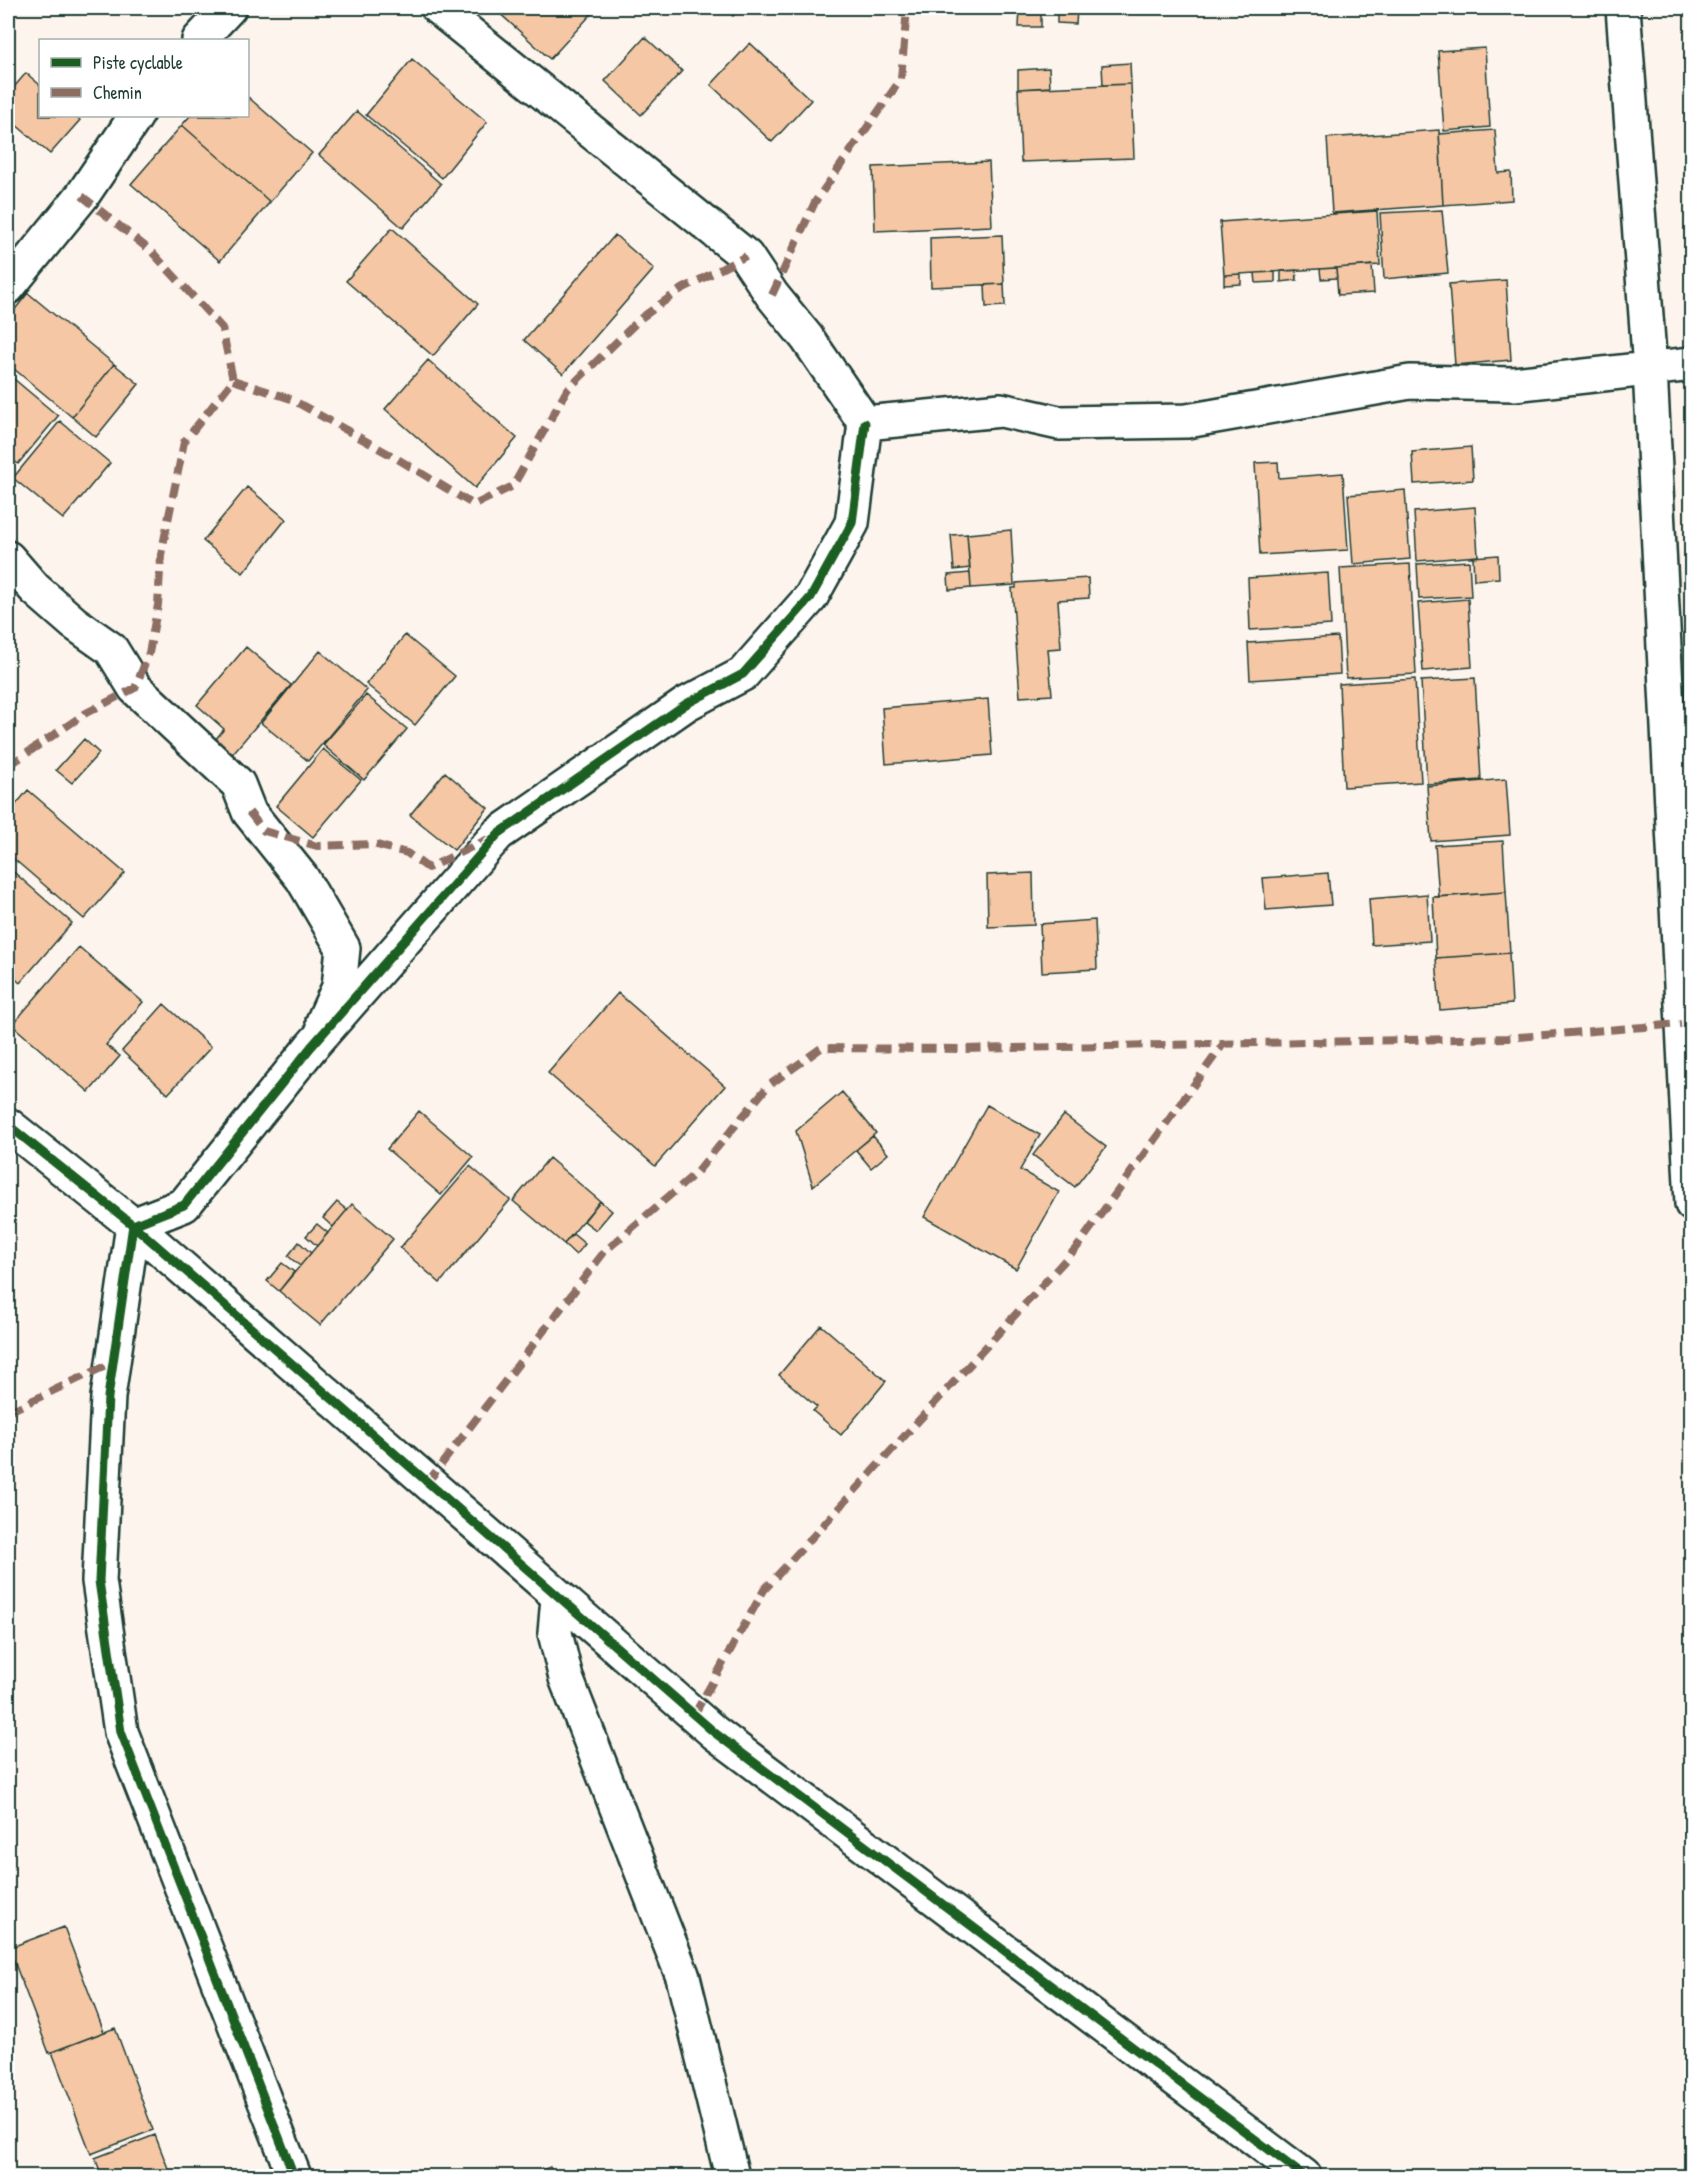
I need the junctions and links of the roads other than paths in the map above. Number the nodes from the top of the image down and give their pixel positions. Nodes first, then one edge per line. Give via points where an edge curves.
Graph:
1 (229, 8) edge
2 (438, 8) edge
3 (1623, 8) edge
4 (200, 39) edge
5 (135, 117) edge
6 (8, 286) edge
7 (1692, 364) edge
8 (1650, 369) junction
9 (865, 423) junction
10 (8, 558) edge
11 (311, 1047) junction
12 (8, 1125) edge
13 (1692, 1204) edge
14 (133, 1225) junction
15 (558, 1598) junction
16 (294, 2176) edge
17 (732, 2176) edge
18 (1304, 2176) edge

1 - 4 street
2 - 9 street via 746,256
3 - 8 street
5 - 6 street via 82,196
7 - 8 street
8 - 9 street via 1514,384 1410,382 1187,421 1059,423 1001,410
8 - 13 street
9 - 11 street via 852,523 811,597 751,666 686,704 498,834
10 - 11 street via 35,590 111,649 135,688 238,783 249,812 302,878 343,948 339,987
11 - 14 street via 184,1205
12 - 14 street
14 - 15 street
14 - 16 street via 108,1397 99,1581 121,1732
15 - 17 street via 555,1633 566,1677 683,1977
15 - 18 street via 715,1733

